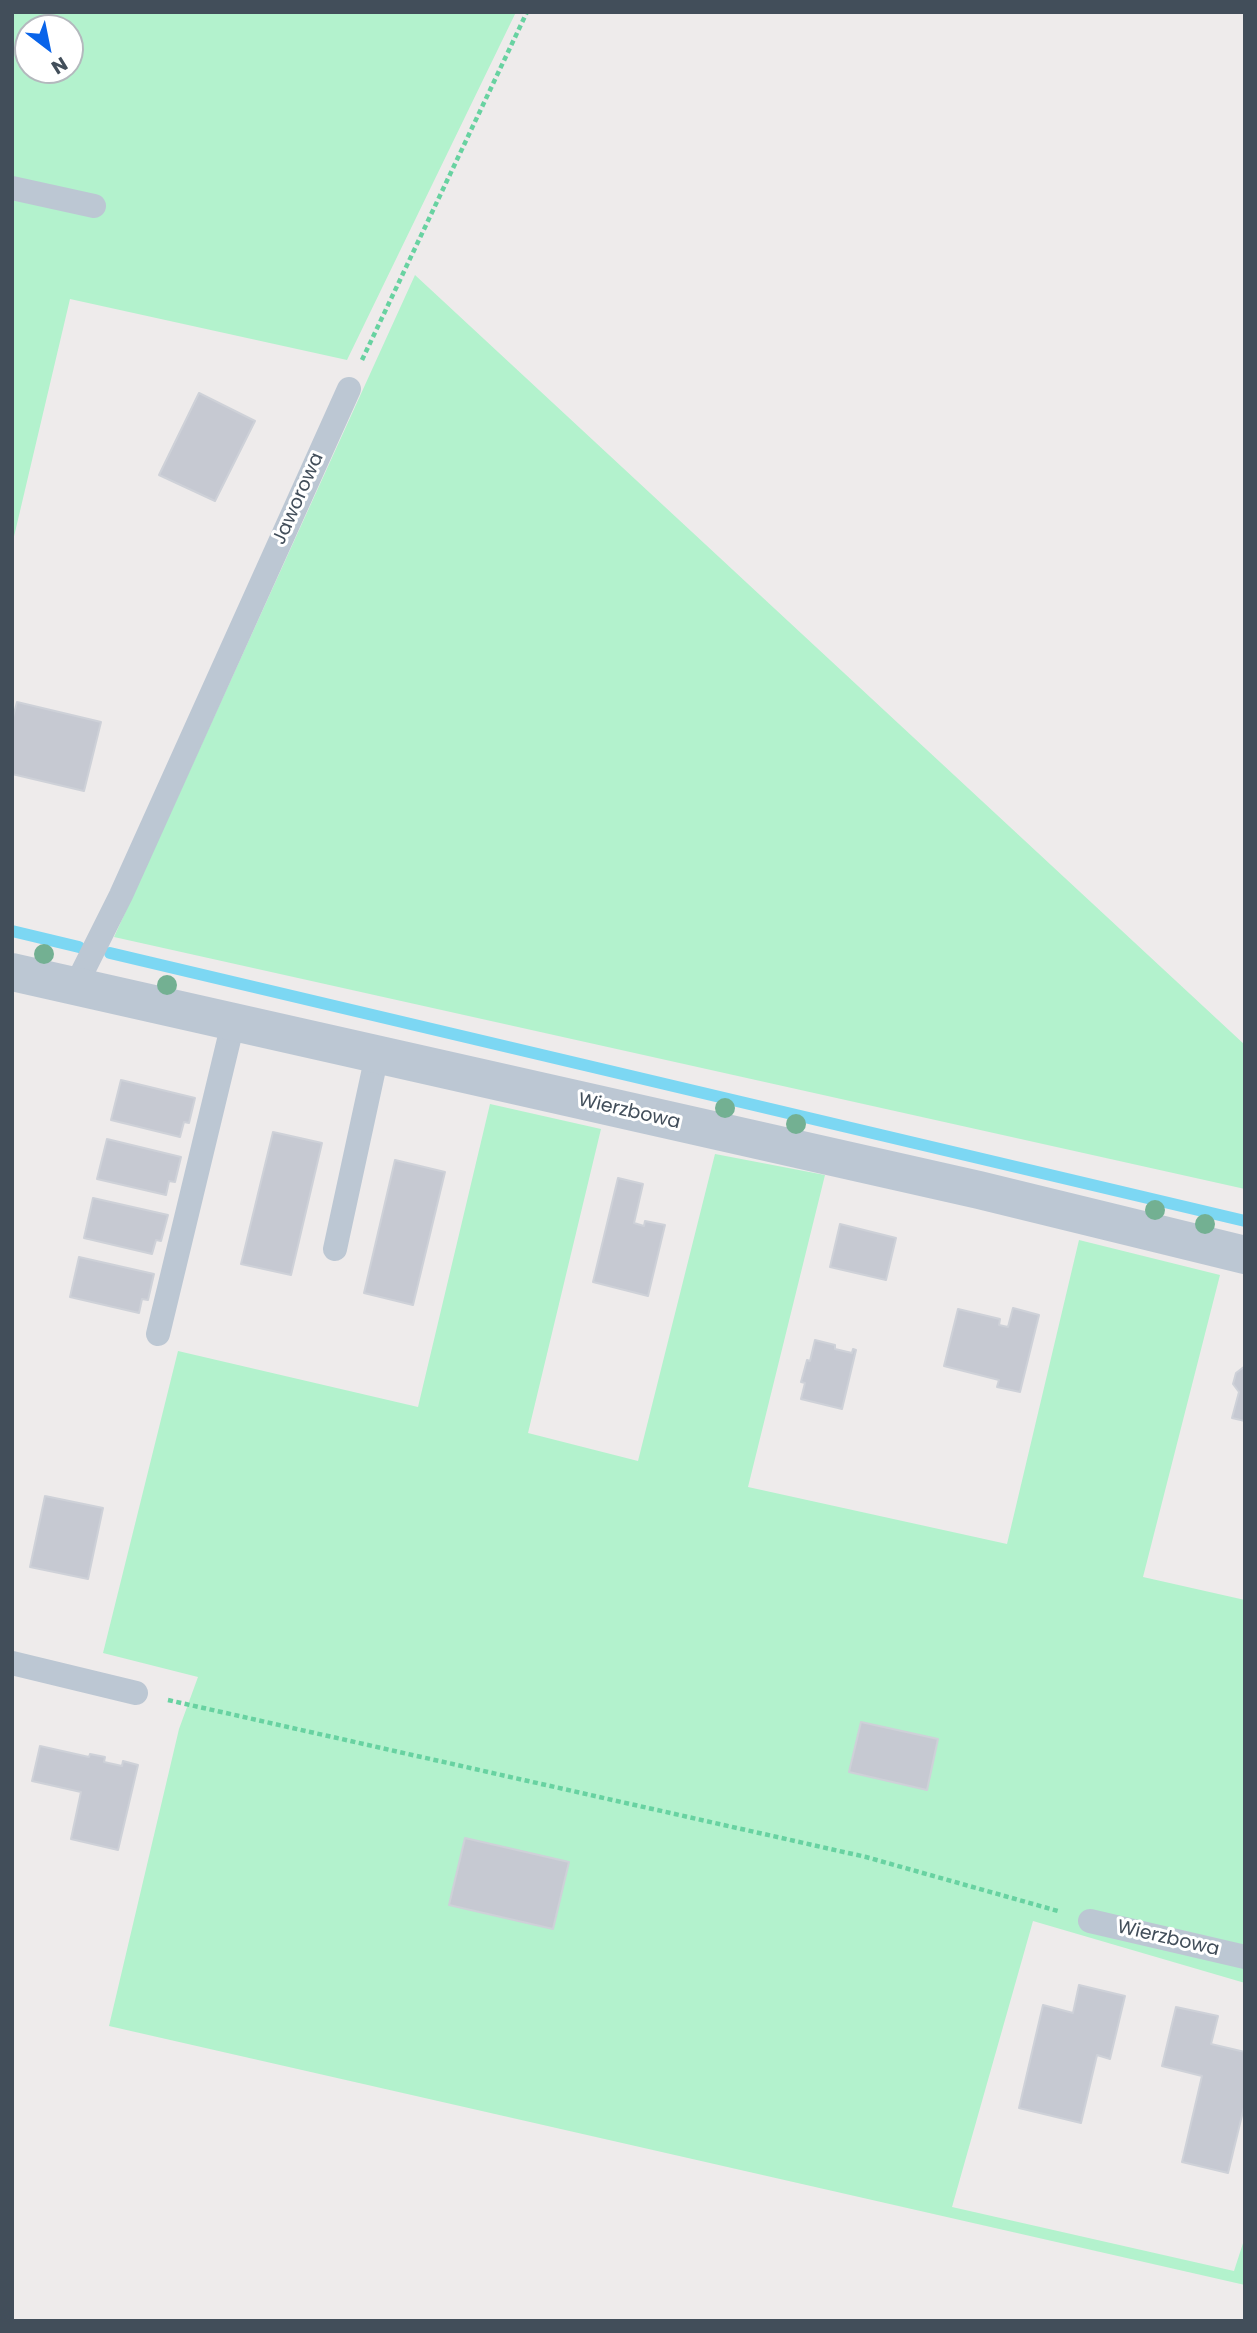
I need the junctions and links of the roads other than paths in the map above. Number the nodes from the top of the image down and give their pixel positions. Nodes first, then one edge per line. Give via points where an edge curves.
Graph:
1 (12, 188) edge
2 (94, 206) dead end
3 (348, 390) road end
4 (12, 972) edge
5 (75, 987) junction
6 (233, 1023) junction
7 (377, 1055) junction
8 (335, 1249) dead end
9 (1245, 1255) edge
10 (158, 1334) dead end
11 (12, 1663) edge
12 (136, 1693) road end
13 (1090, 1920) road end
14 (1245, 1957) edge

1 - 2 lane
3 - 5 lane, Jaworowa via 121,895
4 - 5 street, Wierzbowa
5 - 6 street, Wierzbowa
6 - 7 street, Wierzbowa
6 - 10 lane
7 - 8 lane
7 - 9 street, Wierzbowa
11 - 12 lane
13 - 14 lane, Wierzbowa

